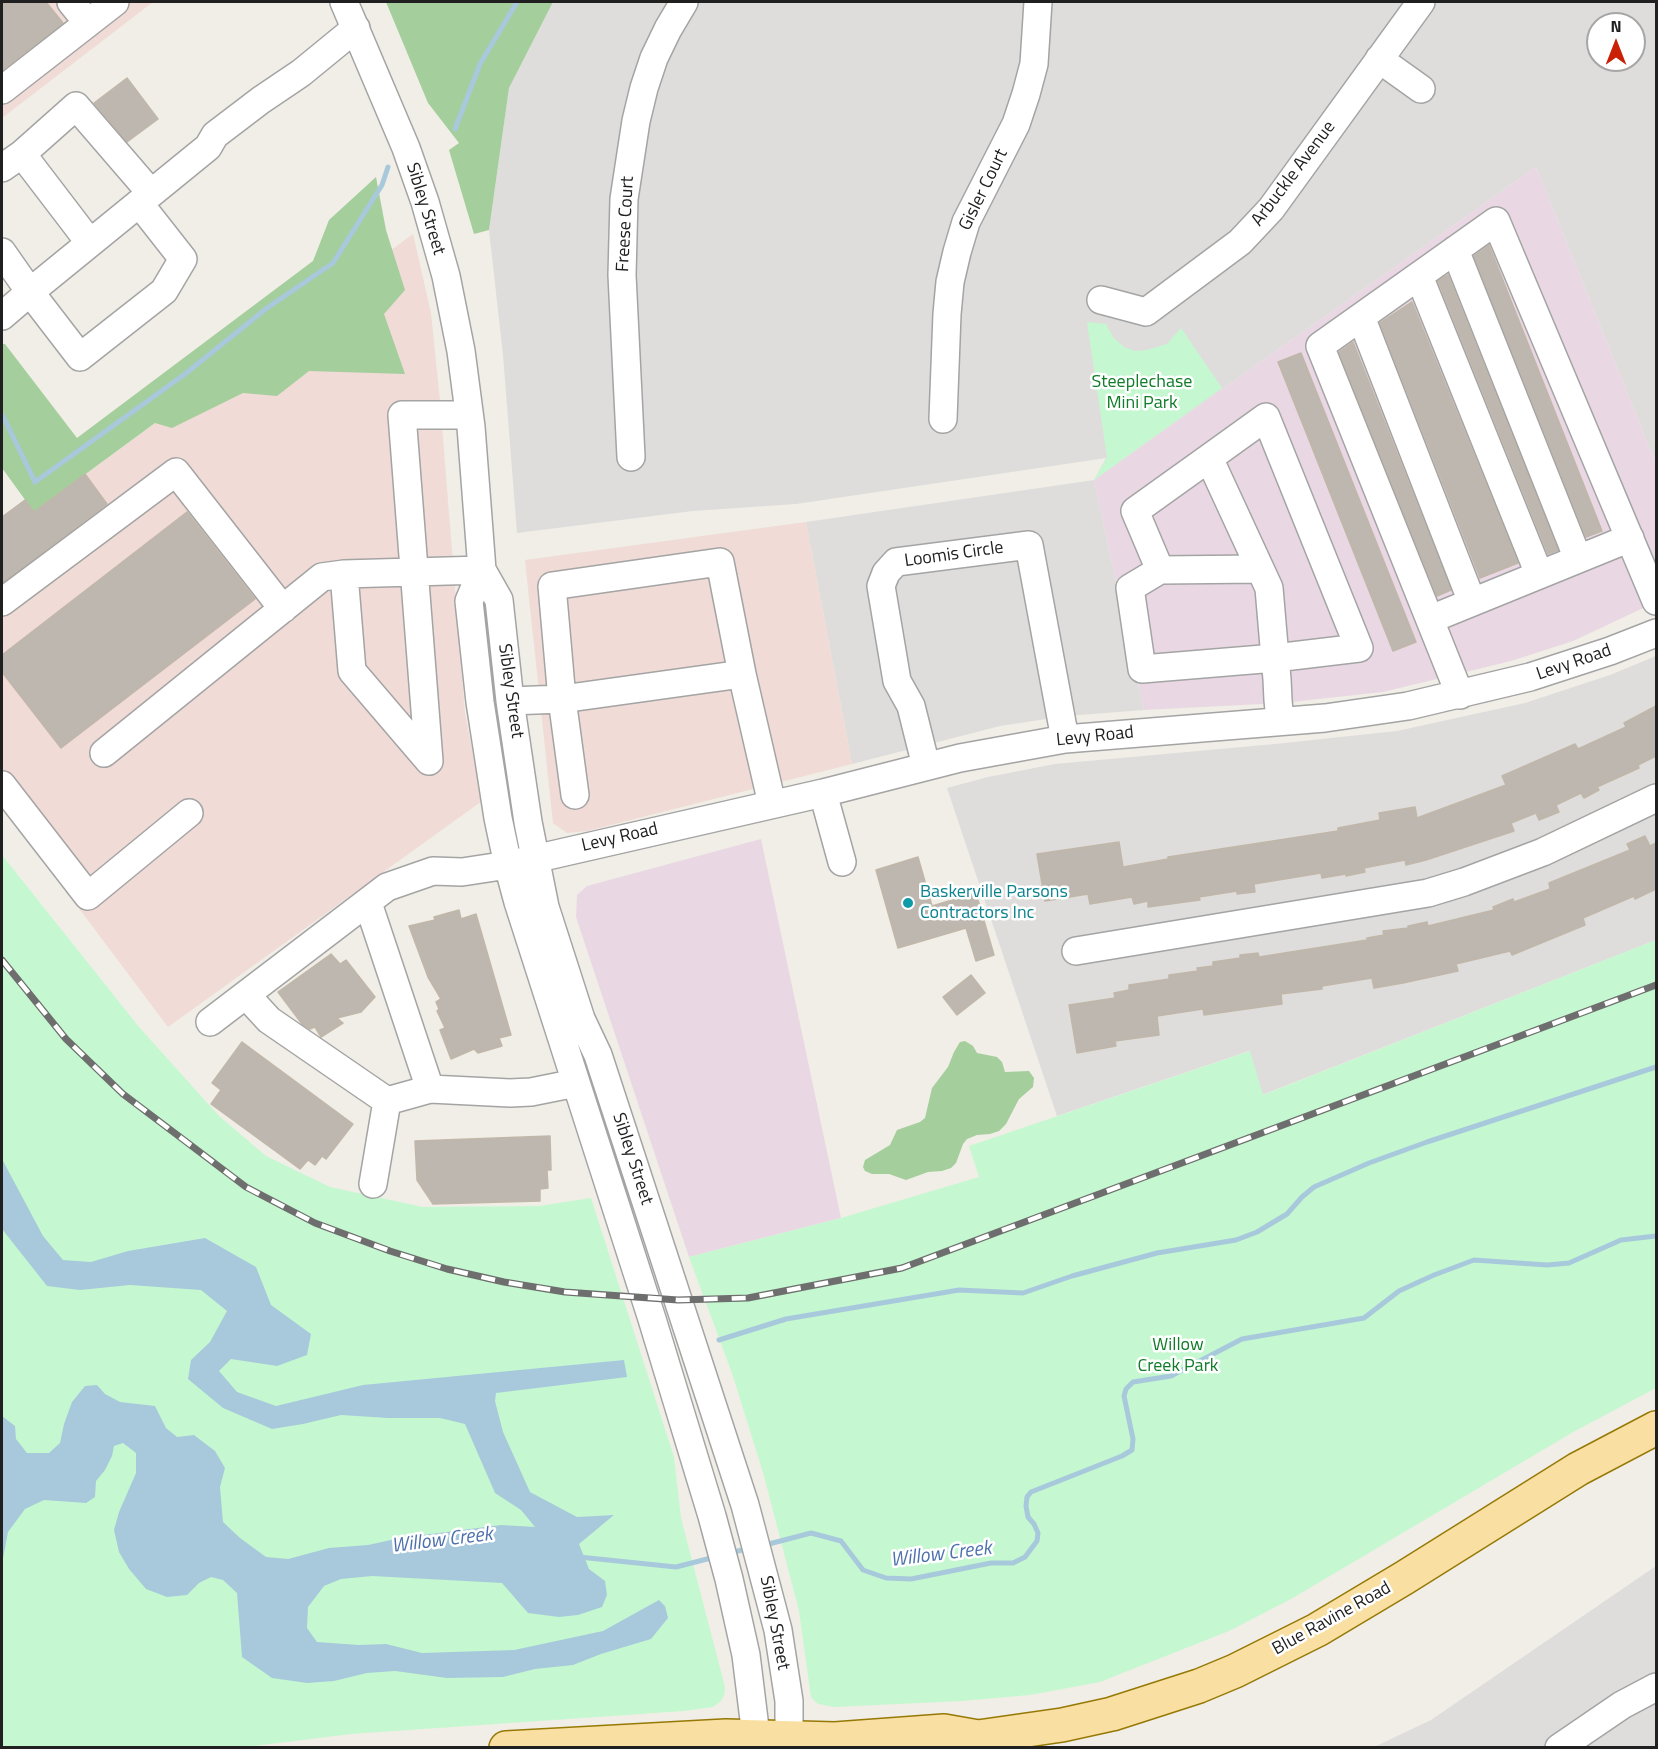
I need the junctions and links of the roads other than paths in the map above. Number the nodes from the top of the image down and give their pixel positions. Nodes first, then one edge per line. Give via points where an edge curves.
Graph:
1 (71, 2) edge
2 (116, 2) edge
3 (344, 2) edge
4 (684, 2) edge
5 (1038, 2) edge
6 (1421, 2) edge
7 (88, 23) junction
8 (356, 28) junction
9 (1379, 59) junction
10 (1421, 89) dead end
11 (2, 90) edge
12 (12, 161) edge
13 (145, 198) junction
14 (90, 243) junction
15 (1455, 250) junction
16 (2, 252) edge
17 (1419, 276) junction
18 (30, 292) junction
19 (1101, 300) dead end
20 (2, 316) edge
21 (1361, 316) junction
22 (469, 415) junction
23 (943, 418) dead end
24 (631, 457) dead end
25 (1209, 458) junction
26 (1630, 538) junction
27 (1578, 559) junction
28 (1260, 569) junction
29 (482, 570) junction
30 (1160, 570) junction
31 (413, 571) junction
32 (345, 574) junction
33 (1539, 574) junction
34 (1656, 601) edge
35 (2, 602) edge
36 (1472, 602) junction
37 (283, 609) junction
38 (1431, 619) junction
39 (1656, 633) edge
40 (1275, 658) junction
41 (742, 674) junction
42 (1460, 695) junction
43 (562, 699) junction
44 (510, 701) junction
45 (1280, 721) junction
46 (1065, 739) junction
47 (104, 753) dead end
48 (926, 766) junction
49 (2, 785) edge
50 (823, 793) junction
51 (575, 795) dead end
52 (1656, 798) edge
53 (772, 804) junction
54 (189, 813) dead end
55 (535, 859) junction
56 (842, 862) dead end
57 (508, 865) junction
58 (368, 903) junction
59 (1076, 951) dead end
60 (246, 995) junction
61 (210, 1022) dead end
62 (576, 1083) junction
63 (430, 1089) junction
64 (387, 1101) junction
65 (373, 1184) dead end
66 (1656, 1428) edge
67 (1656, 1687) edge
68 (756, 1742) edge
69 (789, 1742) edge
70 (971, 1742) edge
71 (506, 1748) edge
72 (1559, 1748) edge

1 - 7 street
2 - 7 street
3 - 8 street, Sibley Street
4 - 24 street, Freese Court via 654,58 644,88 624,199 622,275
5 - 23 street, Gisler Court via 1034,64 1026,94 1016,124 966,222 950,282
6 - 9 street, Arbuckle Avenue
7 - 11 street
8 - 13 street via 302,74 215,135 208,147
8 - 22 street, Sibley Street via 425,202 448,287
9 - 10 street
9 - 19 street, Arbuckle Avenue via 1271,208 1240,242 1146,312
12 - 13 street via 76,106
12 - 14 street
13 - 14 street
13 - 18 street via 183,259 164,291 80,357
14 - 18 street
15 - 17 street
15 - 26 street via 1496,221
15 - 27 street
16 - 18 street
17 - 21 street
17 - 33 street
18 - 20 street
21 - 36 street
21 - 38 street via 1320,345
22 - 29 street, Sibley Street
22 - 31 street via 402,415
25 - 28 street
25 - 30 street via 1135,511
25 - 40 street via 1266,417 1359,648
26 - 27 street
26 - 34 street
27 - 33 street
28 - 30 street
28 - 40 street via 1269,588
29 - 31 street
29 - 44 street, Sibley Street via 499,600
29 - 57 street, Sibley Street via 469,601 480,702
30 - 40 street via 1130,588 1142,669
31 - 32 street
31 - 32 street via 429,761 352,671
32 - 37 street via 322,577
33 - 36 street
35 - 37 street via 176,472
36 - 38 street
37 - 47 street
38 - 42 street
39 - 42 street, Levy Road via 1530,677
40 - 45 street
41 - 43 street
41 - 43 street via 720,562 698,565 552,586
41 - 53 street
42 - 45 street, Levy Road via 1396,708
43 - 44 street
43 - 51 street
44 - 55 street, Sibley Street
45 - 46 street, Levy Road
46 - 48 street, Levy Road
46 - 48 street, Loomis Circle via 1029,544 896,562 881,586 897,681 911,706
48 - 50 street, Levy Road
49 - 54 street via 88,896
50 - 53 street, Levy Road
50 - 56 street
52 - 59 street via 1542,852 1428,893
53 - 55 street, Levy Road
55 - 57 street, Levy Road
55 - 69 street, Sibley Street via 545,907 581,1019 598,1055 764,1569 783,1659
57 - 58 street, Levy Road via 462,872 433,871 387,887
57 - 62 street, Sibley Street
58 - 60 street, Levy Road
58 - 63 street
60 - 61 street, Levy Road
60 - 64 street via 269,1020
62 - 63 street via 510,1093
62 - 68 street, Sibley Street via 712,1516 746,1655
63 - 64 street
64 - 65 street
66 - 70 main road, Blue Ravine Road via 1560,1479 1317,1629 1235,1671 1112,1714
67 - 72 street
68 - 69 main road, Blue Ravine Road
68 - 71 main road, Blue Ravine Road
69 - 70 main road, Blue Ravine Road via 944,1731

